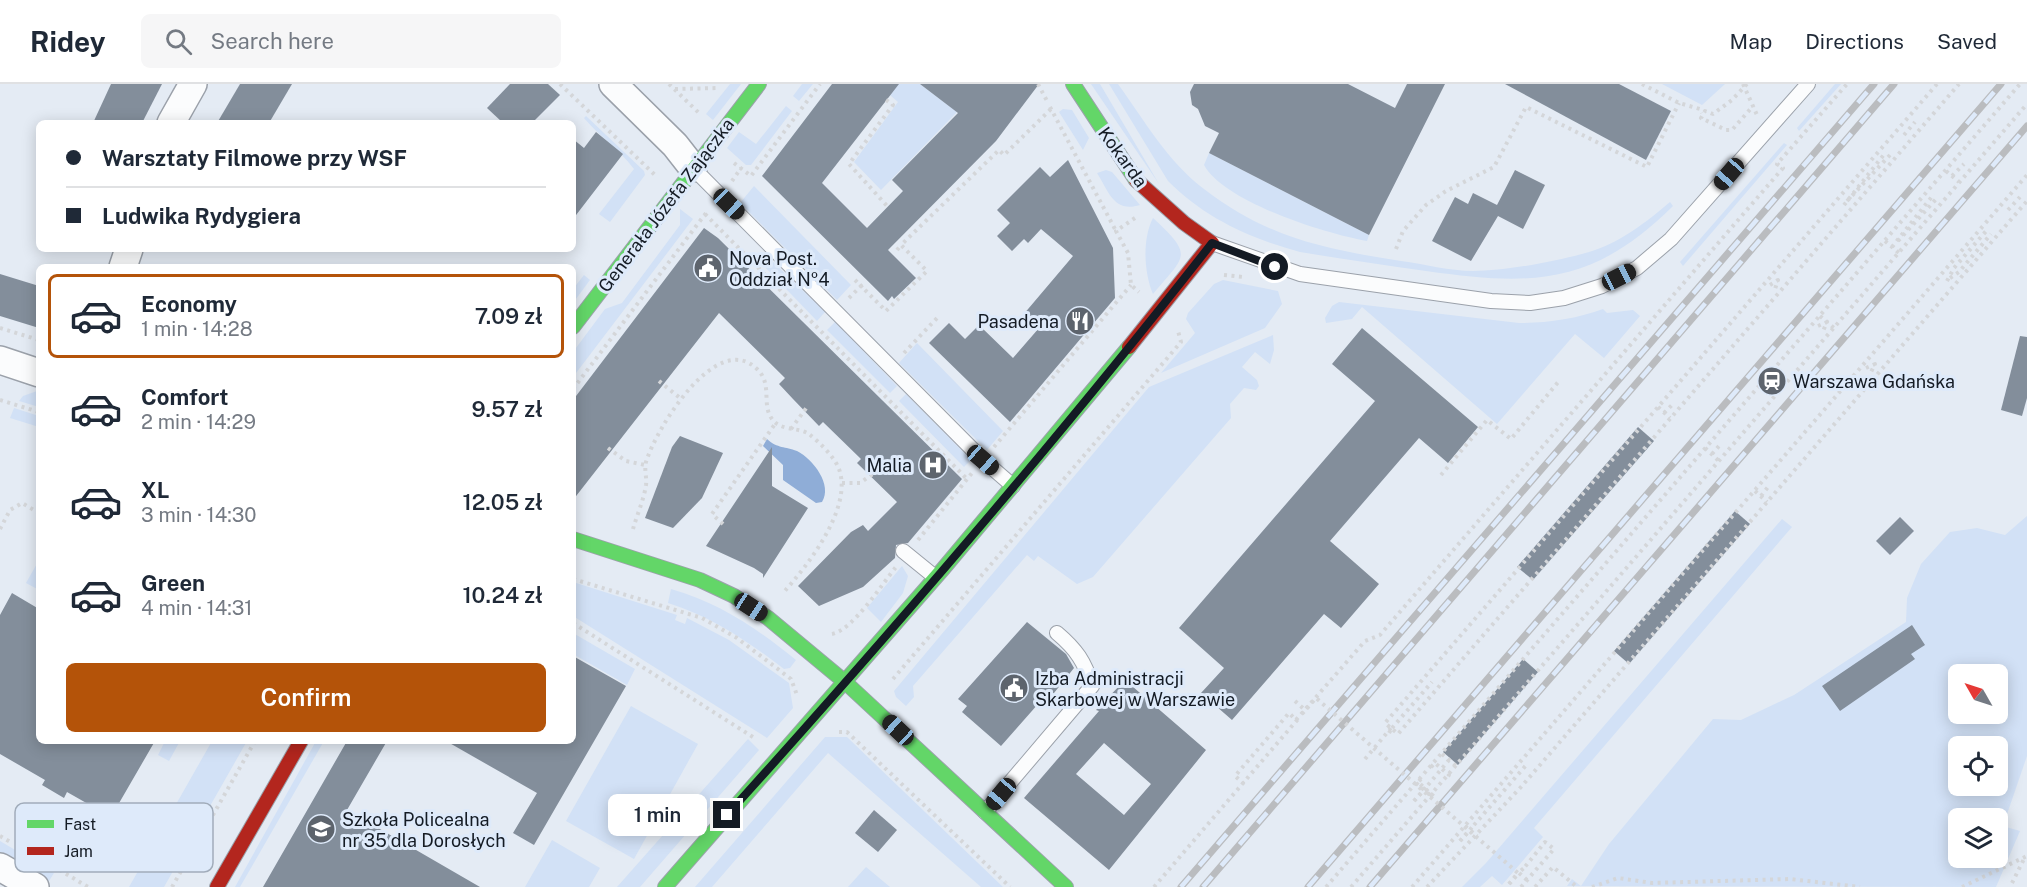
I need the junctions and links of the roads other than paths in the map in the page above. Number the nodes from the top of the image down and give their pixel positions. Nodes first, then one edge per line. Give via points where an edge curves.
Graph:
1 (193, 84) edge
2 (613, 84) edge
3 (759, 84) edge
4 (1073, 84) edge
5 (1808, 84) edge
6 (173, 120) edge
7 (693, 168) junction
8 (1212, 243) junction
9 (576, 323) edge
10 (0, 360) edge
11 (36, 371) edge
12 (1013, 486) junction
13 (576, 540) edge
14 (903, 551) dead end
15 (935, 576) junction
16 (1057, 633) dead end
17 (845, 682) junction
18 (299, 744) edge
19 (985, 812) junction
20 (0, 867) edge
21 (35, 887) edge
22 (217, 887) edge
23 (664, 887) edge
24 (1066, 887) edge

1 - 6 street
2 - 7 street
3 - 7 street, Generała Józefa Zajączka
4 - 8 street, Kokarda via 1137,181
5 - 8 lane via 1671,239 1636,268 1602,286 1564,298 1530,303 1491,301 1300,274
7 - 9 street, Generała Józefa Zajączka
7 - 12 lane
8 - 12 street
10 - 11 street
12 - 15 street
13 - 17 street via 700,580 734,596 768,618
14 - 15 lane
15 - 17 street
16 - 19 lane via 1073,646 1086,665 1092,686
17 - 19 street
17 - 23 street
18 - 22 street
19 - 24 street
20 - 21 street

